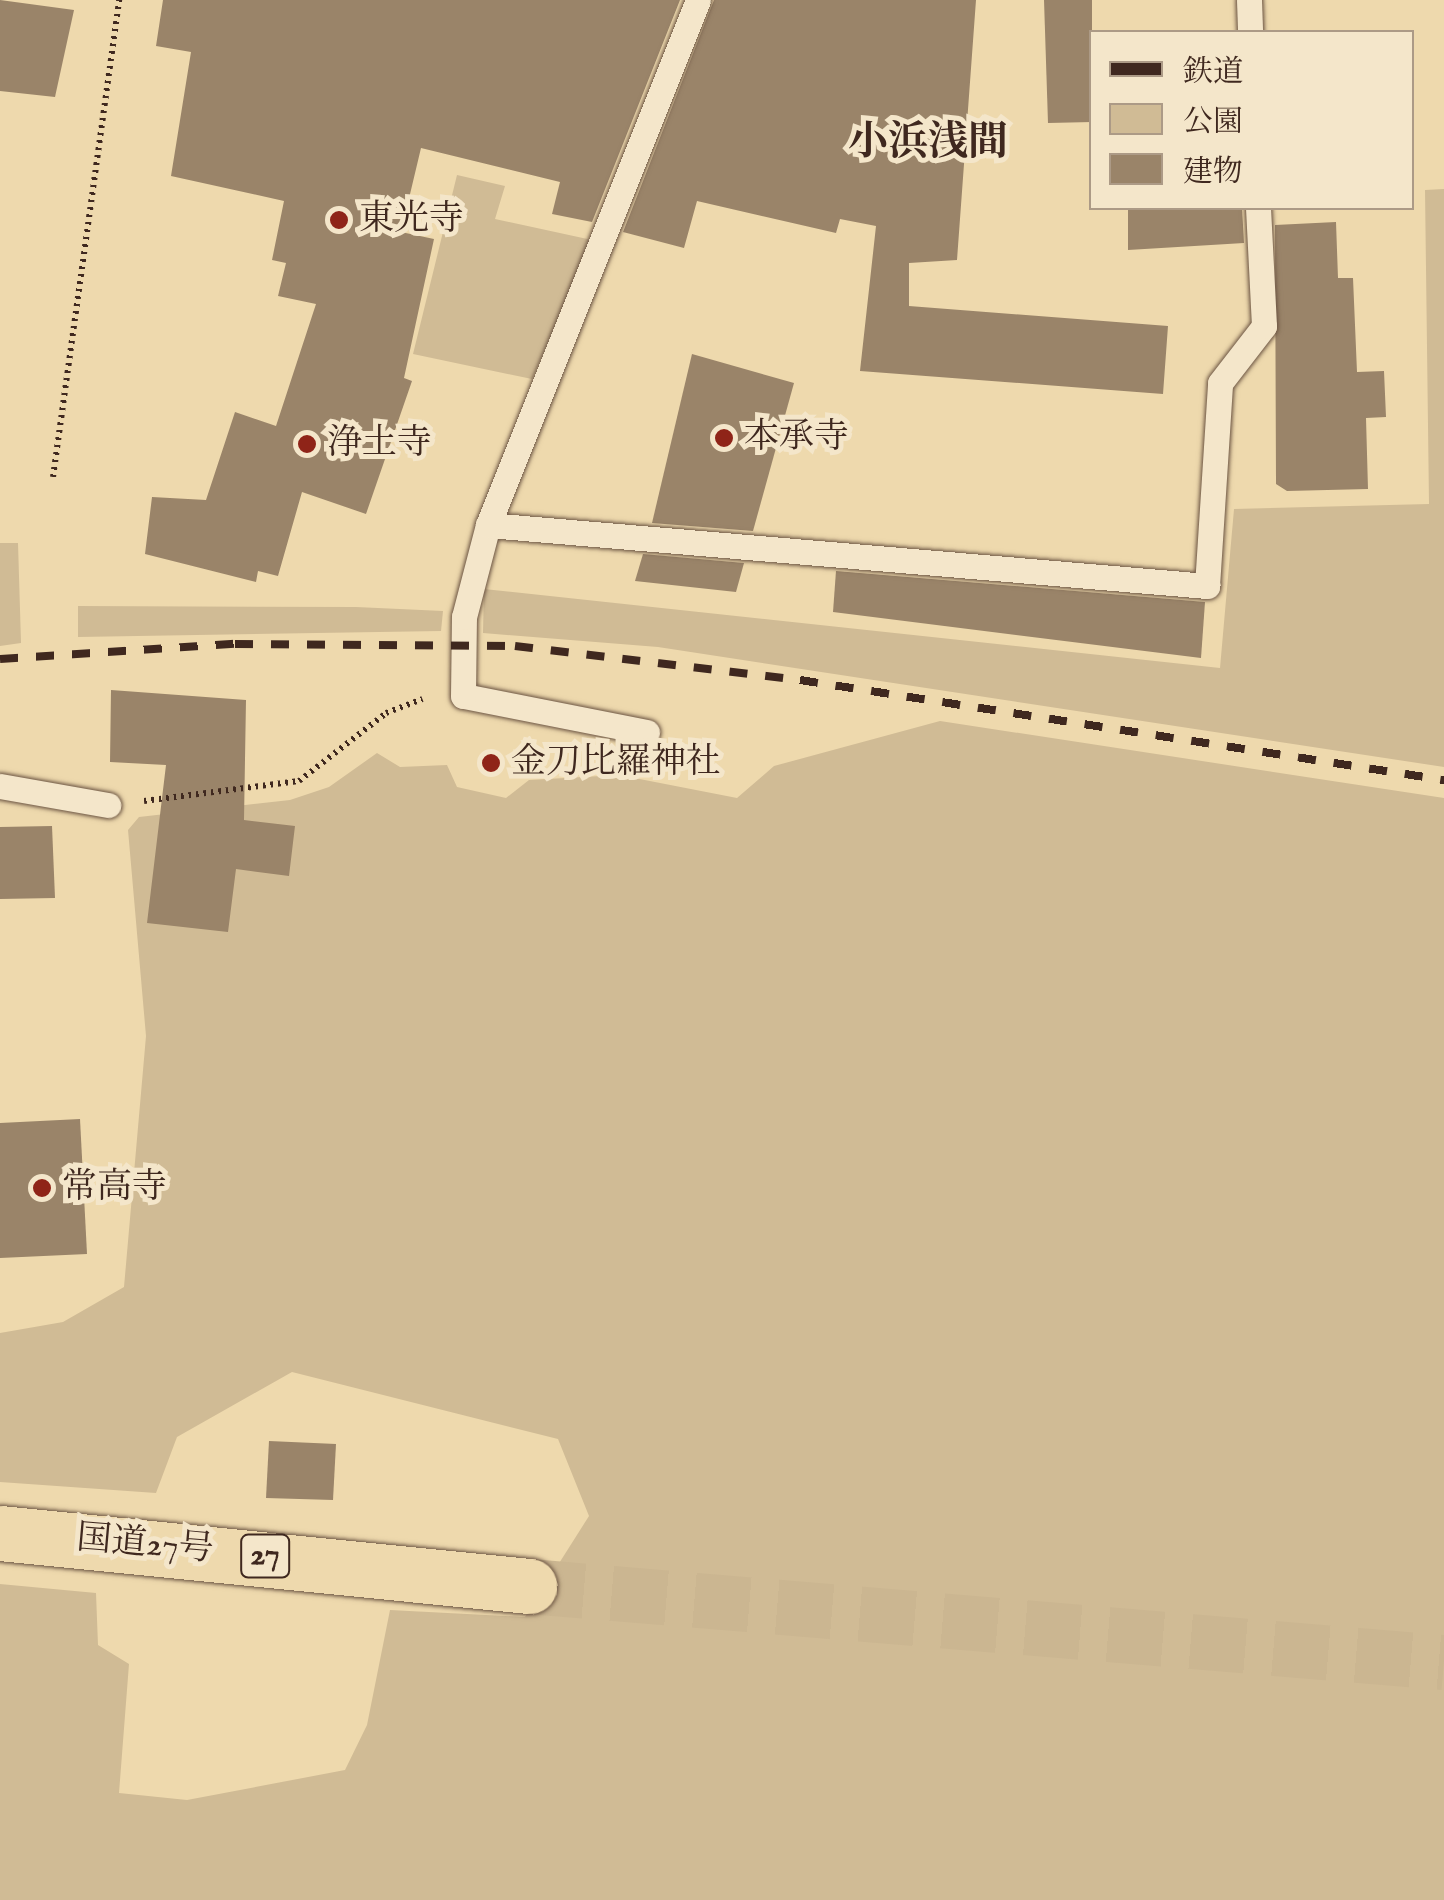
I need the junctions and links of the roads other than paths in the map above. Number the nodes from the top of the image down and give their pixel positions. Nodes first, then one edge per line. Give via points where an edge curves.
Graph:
1 (698, 0) edge
2 (1248, 0) edge
3 (1250, 30) edge
4 (1258, 210) edge
5 (488, 525) junction
6 (647, 732) dead end
7 (0, 786) edge
8 (108, 805) road end
9 (0, 1533) edge
10 (529, 1586) tunnel mouth

1 - 5 lane
2 - 3 lane
4 - 5 lane via 1264,326 1220,383 1208,586
5 - 6 lane via 464,617 463,696
7 - 8 lane
9 - 10 highway, 国道27号 / 27

